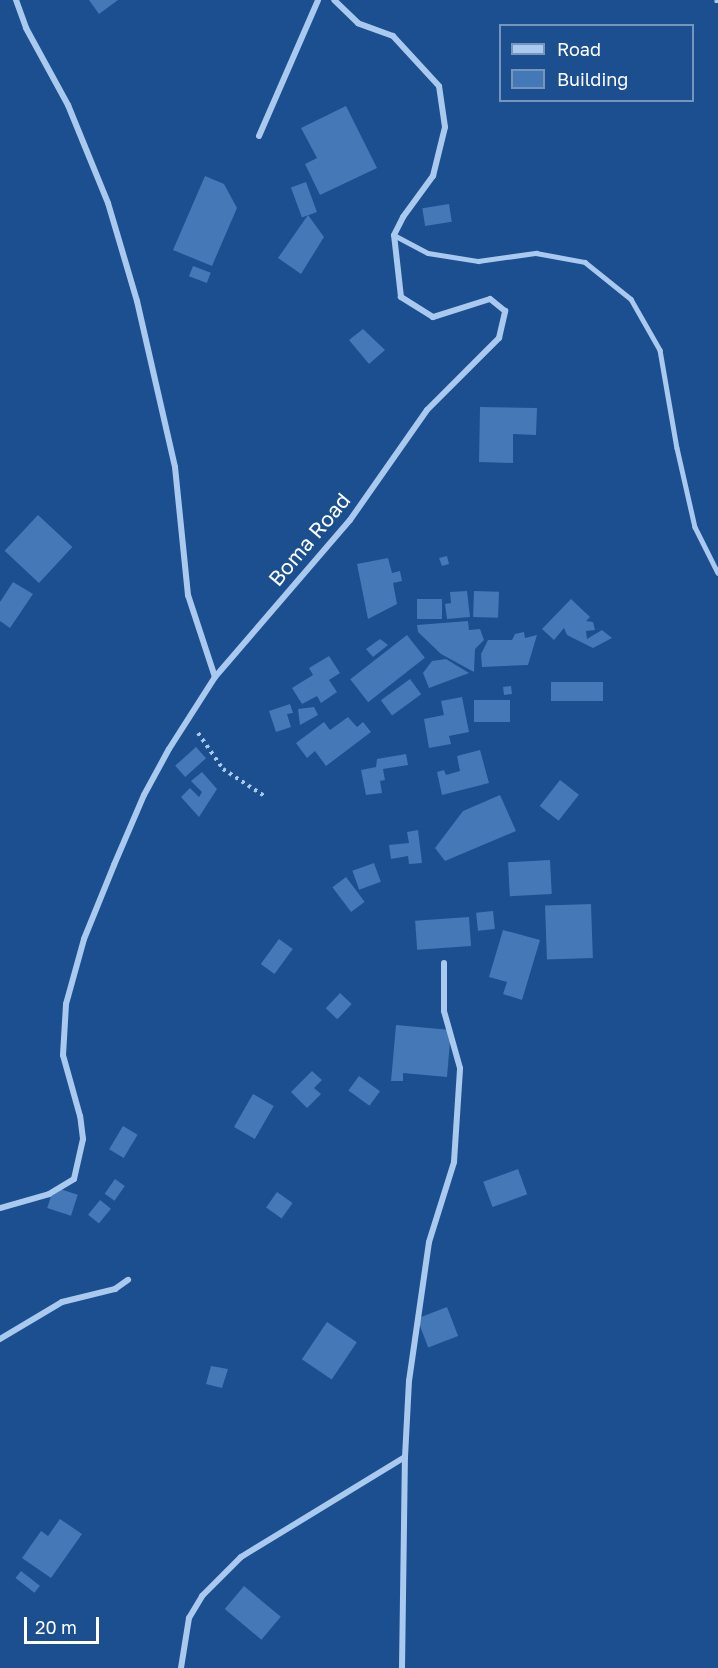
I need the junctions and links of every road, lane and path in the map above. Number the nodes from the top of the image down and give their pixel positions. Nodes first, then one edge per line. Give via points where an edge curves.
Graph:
1 (16, 0) edge
2 (318, 0) edge
3 (334, 0) edge
4 (716, 0) edge
5 (718, 6) edge
6 (259, 136) dead end
7 (394, 235) junction
8 (718, 573) edge
9 (215, 677) junction
10 (188, 717) junction
11 (266, 797) dead end
12 (444, 963) dead end
13 (0, 1208) edge
14 (128, 1280) dead end
15 (0, 1340) edge
16 (405, 1457) junction
17 (181, 1668) edge
18 (402, 1668) edge

1 - 9 street via 26,28 68,105 99,181 134,290 175,467 188,595
2 - 6 street
3 - 7 street via 358,23 393,36 439,86 445,127 433,176
4 - 5 path
7 - 8 lane via 428,253 478,261 536,253 585,262 631,299 660,350 695,527
7 - 9 street, Boma Road via 401,297 433,317 490,299 505,311 499,338 427,410 350,520
9 - 10 street, Boma Road
10 - 11 path via 223,769
10 - 13 street, Boma Road via 144,795 114,865 84,939 66,1004 63,1056 83,1139 74,1179 49,1194
12 - 16 street via 444,1011 460,1068 454,1162 429,1242 409,1381
14 - 15 street via 115,1289 62,1302
16 - 17 street via 241,1557 202,1596 189,1618
16 - 18 street

